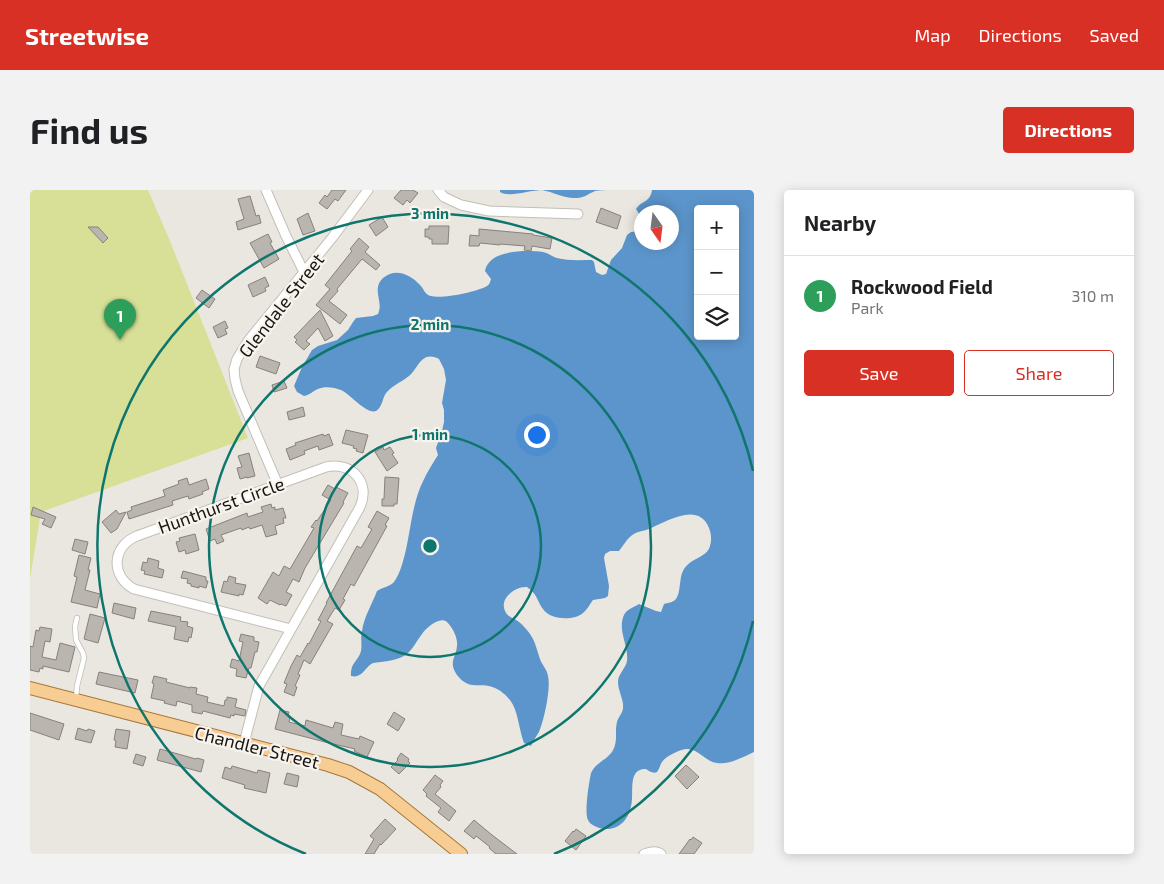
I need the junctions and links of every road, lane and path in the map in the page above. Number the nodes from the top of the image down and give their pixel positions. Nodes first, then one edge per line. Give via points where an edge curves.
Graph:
1 (266, 190) edge
2 (368, 190) edge
3 (438, 190) edge
4 (578, 214) dead end
5 (304, 272) junction
6 (278, 485) junction
7 (77, 618) dead end
8 (291, 629) junction
9 (30, 688) edge
10 (76, 700) junction
11 (244, 743) junction
12 (660, 853) edge
13 (461, 854) edge
14 (644, 854) edge

1 - 5 street
2 - 5 street, Glendale Street
3 - 4 street via 444,197 461,205 489,211
5 - 6 street, Glendale Street via 248,341 234,368 238,391
6 - 8 street, Hunthurst Circle via 335,466 345,467 357,476 364,493 360,508
6 - 8 street, Hunthurst Circle via 132,538 120,550 117,568 126,584 138,590
7 - 10 lane via 76,640 84,658
8 - 11 street, Hunthurst Circle via 259,686
9 - 10 main road, Chandler Street
10 - 11 main road, Chandler Street
11 - 13 main road, Chandler Street via 349,772 380,789
12 - 14 street

